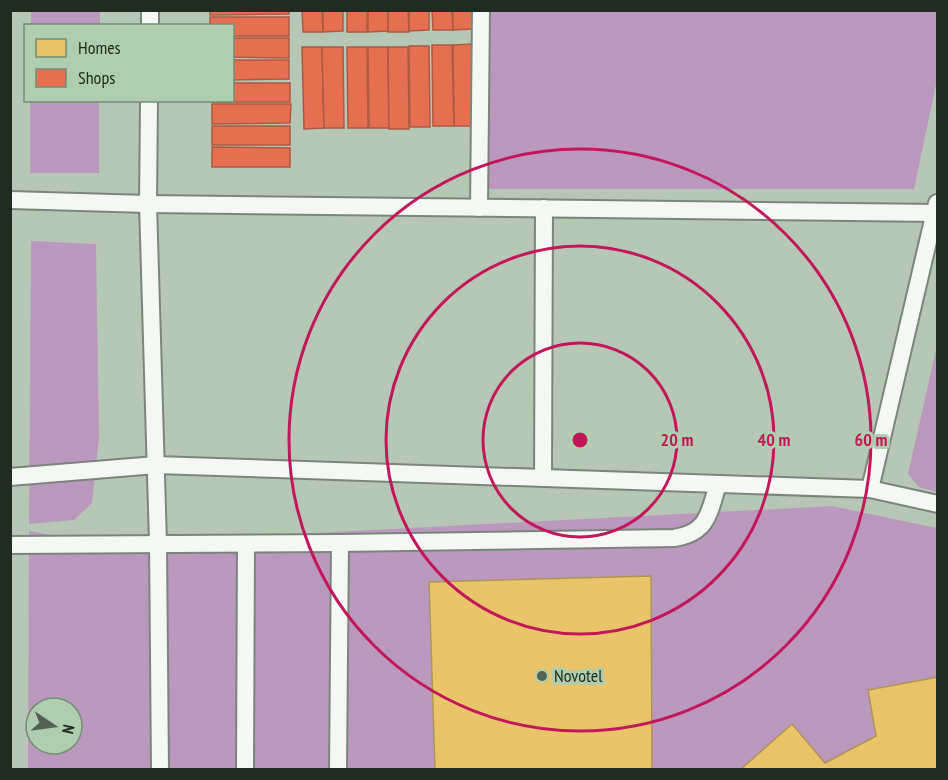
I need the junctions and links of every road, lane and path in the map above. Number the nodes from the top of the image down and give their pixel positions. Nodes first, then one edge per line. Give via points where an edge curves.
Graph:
1 (481, 10) edge
2 (149, 102) edge
3 (10, 200) edge
4 (148, 204) junction
5 (479, 207) junction
6 (544, 208) junction
7 (937, 209) edge
8 (156, 465) junction
9 (10, 477) edge
10 (543, 478) junction
11 (718, 484) junction
12 (870, 489) junction
13 (938, 504) edge
14 (158, 543) junction
15 (340, 543) junction
16 (246, 544) junction
17 (10, 545) edge
18 (160, 770) edge
19 (244, 770) edge
20 (338, 770) edge

1 - 5 lane
2 - 4 lane
3 - 4 lane
4 - 5 lane
4 - 8 lane
5 - 6 lane
6 - 7 lane
6 - 10 lane
7 - 12 lane
8 - 9 lane
8 - 10 lane
8 - 14 lane
10 - 11 lane
11 - 12 lane
11 - 15 lane via 702,526 688,536
12 - 13 lane
14 - 16 lane
14 - 17 lane
14 - 18 lane
15 - 16 lane
15 - 20 lane
16 - 19 lane

